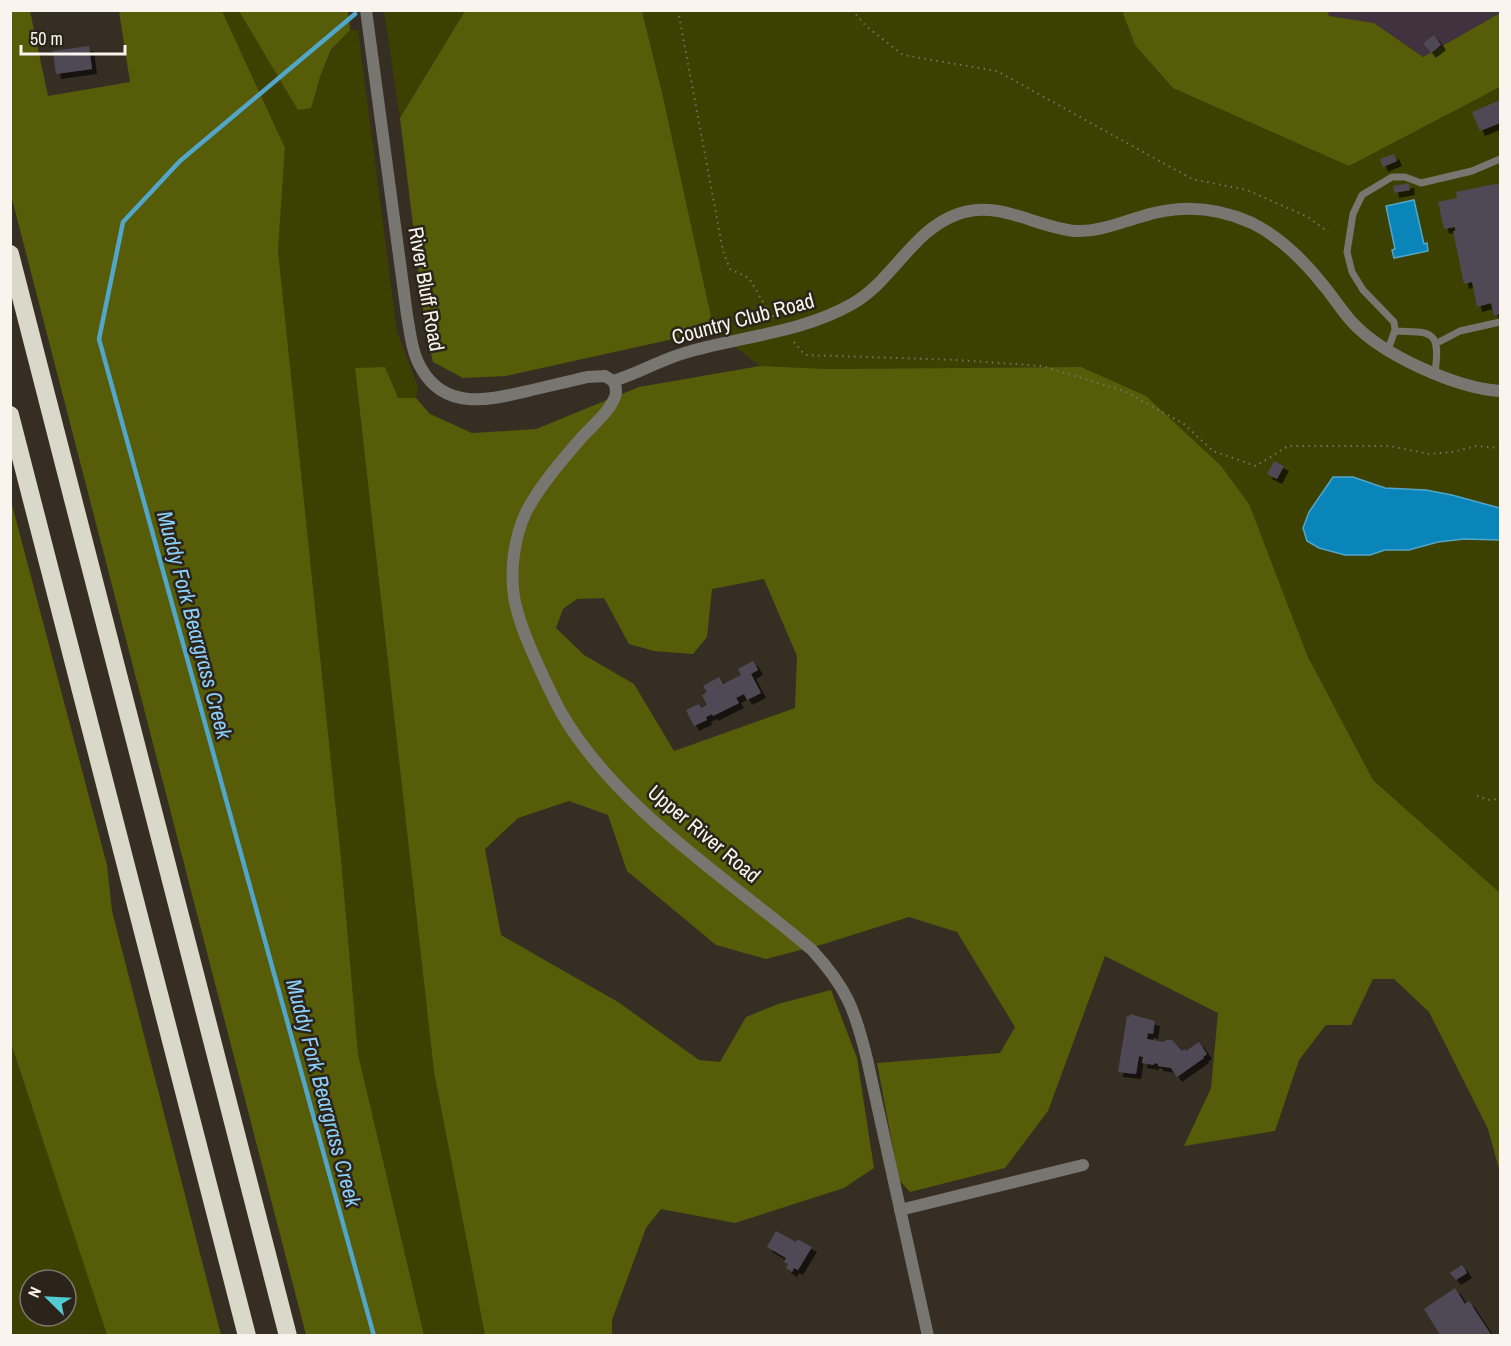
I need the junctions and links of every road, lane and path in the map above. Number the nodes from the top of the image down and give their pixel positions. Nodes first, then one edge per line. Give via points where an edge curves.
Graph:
1 (366, 10) edge
2 (678, 10) edge
3 (852, 10) edge
4 (1500, 159) edge
5 (1328, 232) dead end
6 (10, 254) edge
7 (1500, 322) edge
8 (779, 323) dead end
9 (1395, 331) junction
10 (792, 339) dead end
11 (1437, 343) junction
12 (1388, 350) junction
13 (1435, 372) junction
14 (613, 381) junction
15 (1500, 391) edge
16 (10, 415) edge
17 (1500, 448) edge
18 (1477, 796) dead end
19 (1500, 799) edge
20 (1083, 1165) dead end
21 (900, 1210) junction
22 (247, 1335) edge
23 (288, 1335) edge
24 (928, 1335) edge

1 - 14 street, River Bluff Road via 407,315 422,369 445,393 479,400 587,377 605,376
2 - 8 path via 723,251 730,269 749,278
3 - 5 path via 903,55 997,71 1192,178 1247,190 1308,217
4 - 9 lane via 1472,171 1421,183 1392,177 1362,195 1353,214 1347,252 1352,272 1363,290 1394,322
6 - 23 highway
7 - 11 lane via 1460,331
9 - 11 lane via 1422,332 1432,335
9 - 12 lane
10 - 17 path via 805,355 1042,366 1124,391 1184,424 1213,451 1256,466 1287,446 1390,446 1429,454 1476,446
11 - 13 lane
12 - 13 street, Country Club Road
12 - 14 street, Country Club Road via 1352,322 1293,252 1233,215 1182,208 1077,231 986,209 961,213 930,229 870,292 832,315 795,328 689,352
13 - 15 street, Country Club Road
14 - 21 street, Upper River Road via 616,396 609,408 545,482 517,536 514,590 528,643 563,715 621,790 672,837 812,950 842,987 859,1025
16 - 22 highway
18 - 19 path
20 - 21 street
21 - 24 street, Upper River Road

